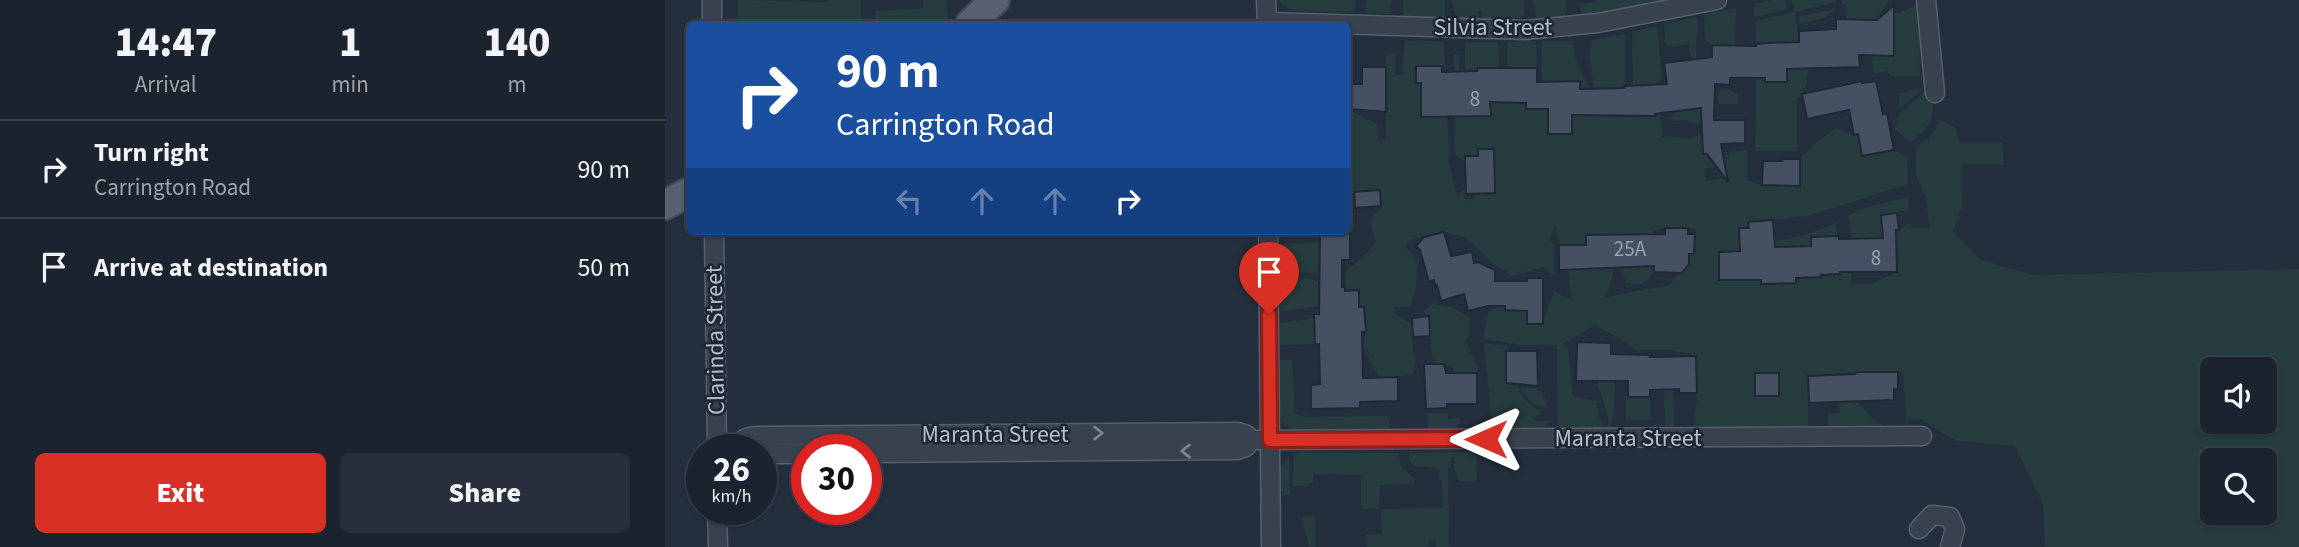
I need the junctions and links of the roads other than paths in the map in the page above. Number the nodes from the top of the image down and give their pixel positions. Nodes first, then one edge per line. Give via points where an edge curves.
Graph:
1 (712, 0) edge
2 (995, 0) edge
3 (1266, 0) edge
4 (1717, 0) edge
5 (1926, 0) edge
6 (712, 21) edge
7 (972, 21) edge
8 (1267, 21) edge
9 (1351, 25) edge
10 (1935, 93) dead end
11 (686, 194) edge
12 (665, 205) edge
13 (714, 235) edge
14 (1268, 235) edge
15 (717, 434) edge
16 (777, 436) edge
17 (1922, 436) dead end
18 (1250, 440) junction
19 (1270, 440) junction
20 (882, 453) edge
21 (717, 525) edge
22 (1919, 529) dead end
23 (718, 547) edge
24 (1271, 547) edge
25 (1950, 547) edge

1 - 6 street
2 - 7 main road
3 - 8 street
4 - 9 street, Silvia Street via 1598,23 1525,30
5 - 10 street
11 - 12 main road
13 - 15 street, Clarinda Street
14 - 19 street
16 -> 18 street, Maranta Street via 1238,432
17 - 19 street, Maranta Street
18 - 19 street, Maranta Street
18 -> 20 street, Maranta Street via 1237,450
19 - 24 street
21 - 23 street
22 - 25 street via 1932,515 1950,517 1955,529

